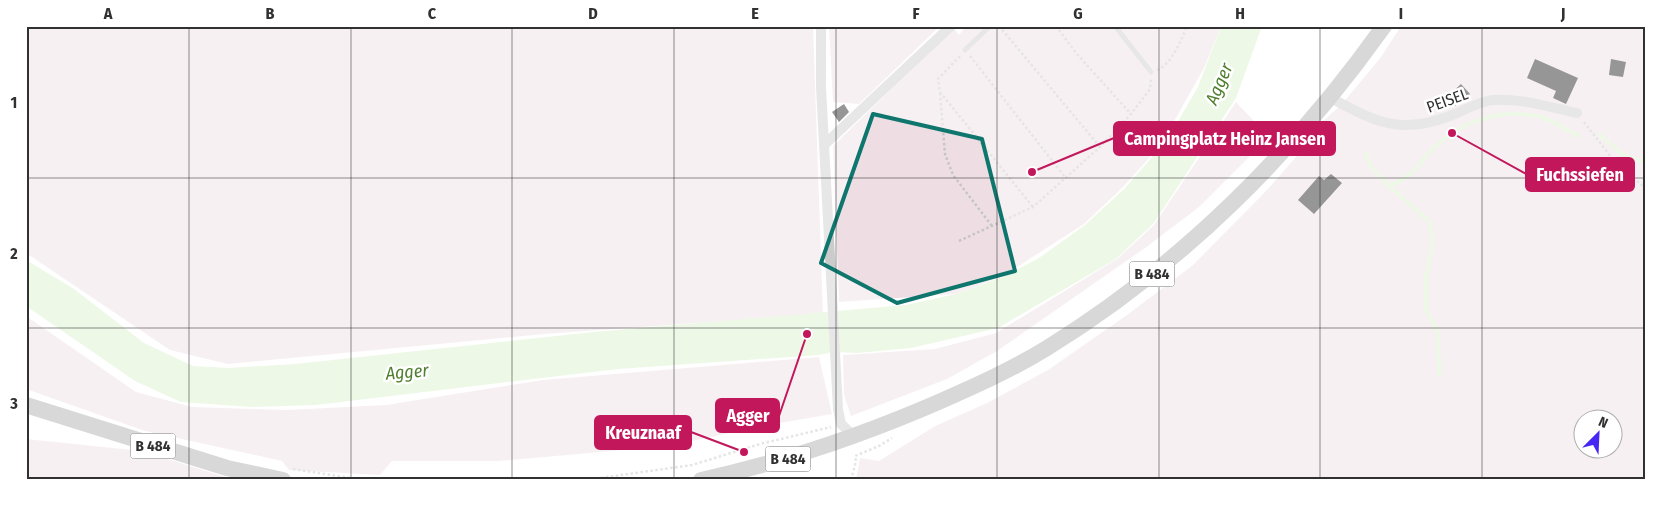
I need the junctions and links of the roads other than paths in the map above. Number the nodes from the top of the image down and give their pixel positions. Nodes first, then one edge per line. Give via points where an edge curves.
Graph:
1 (821, 26) edge
2 (951, 26) edge
3 (990, 26) edge
4 (1115, 26) edge
5 (1384, 26) edge
6 (965, 50) road end
7 (1152, 72) road end
8 (1331, 98) junction
9 (1577, 113) dead end
10 (824, 145) junction
11 (26, 405) edge
12 (855, 437) junction
13 (284, 474) edge
14 (701, 480) edge

1 - 10 street
2 - 10 street
3 - 6 lane
4 - 7 lane
5 - 8 main road, B 484
8 - 9 street, PEISEL via 1378,122 1402,126 1430,124 1491,100 1522,101
8 - 12 main road, B 484 via 1277,159 1210,225 1107,308 1046,349 984,382
10 - 12 street via 837,396 841,424
11 - 13 main road, B 484 via 217,465
12 - 14 main road, B 484

